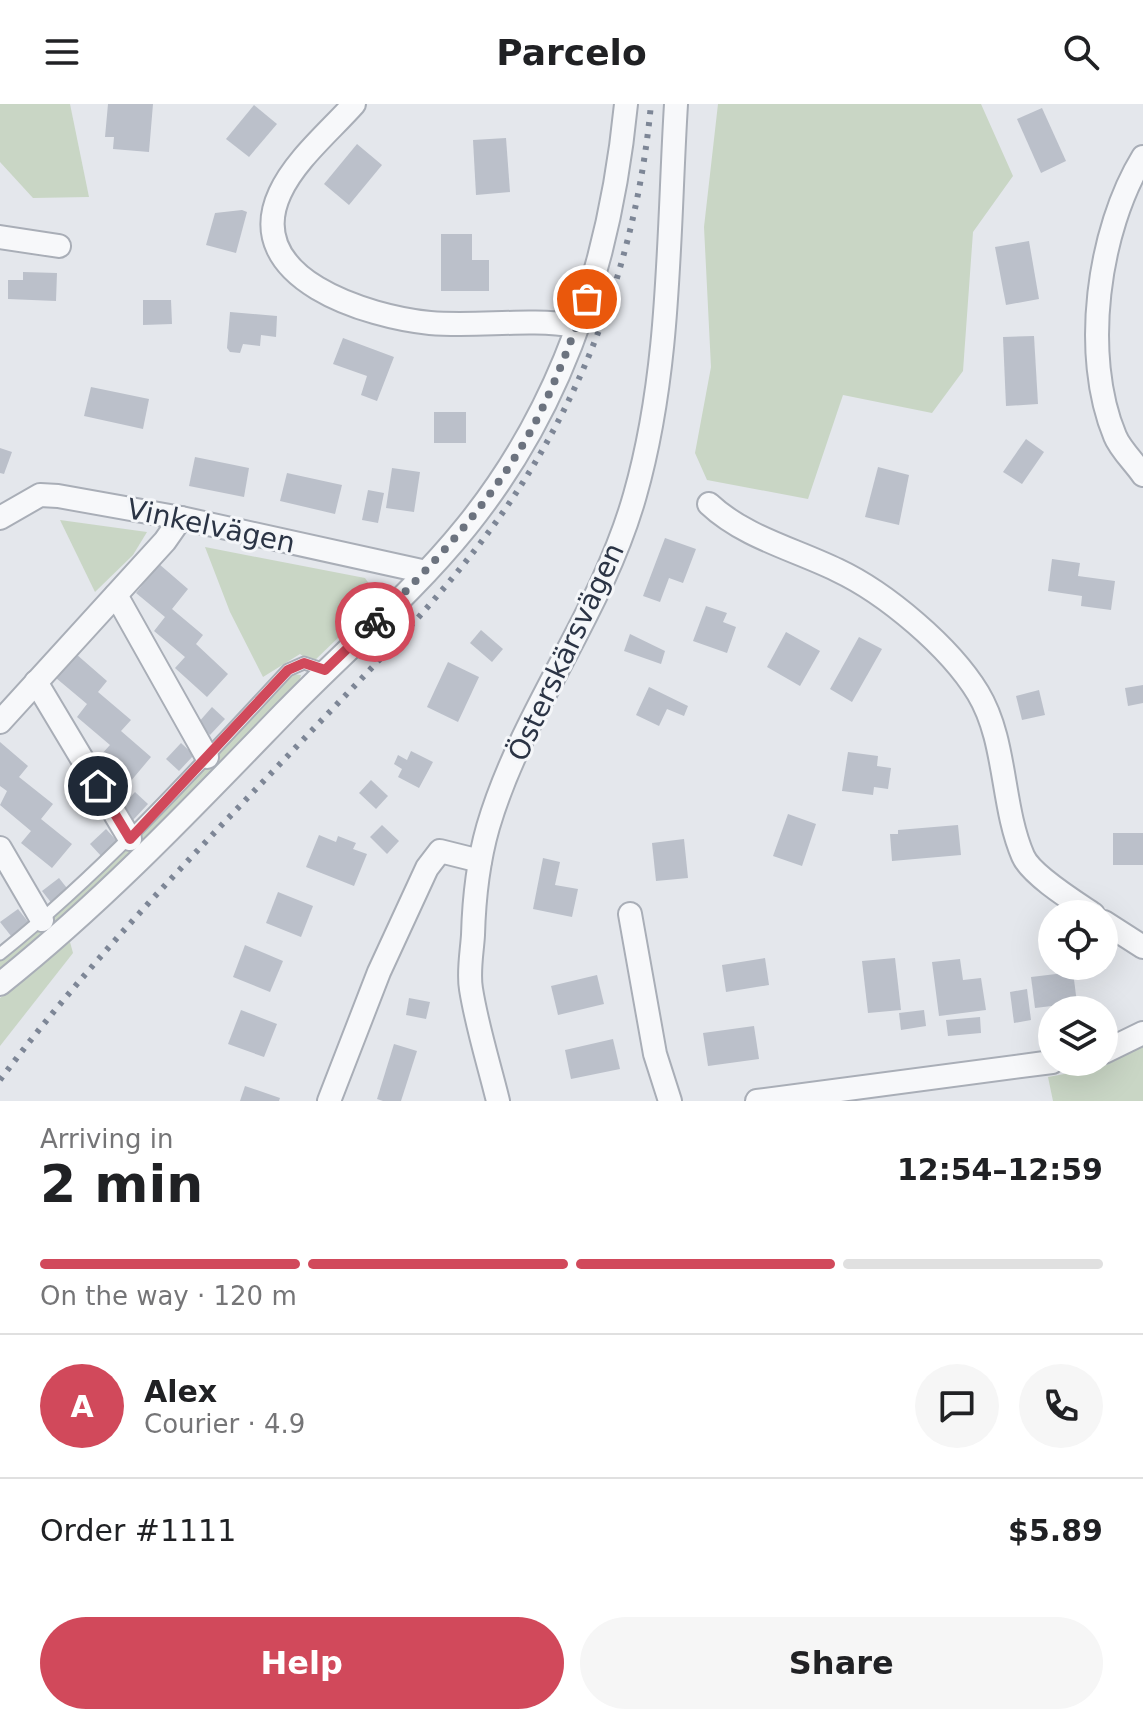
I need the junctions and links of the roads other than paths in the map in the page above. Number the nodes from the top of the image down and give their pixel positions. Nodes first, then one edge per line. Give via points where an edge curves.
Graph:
1 (354, 104) edge
2 (626, 104) edge
3 (676, 104) edge
4 (1143, 157) edge
5 (0, 237) edge
6 (59, 246) dead end
7 (576, 326) junction
8 (1143, 475) edge
9 (709, 504) dead end
10 (0, 518) edge
11 (181, 518) junction
12 (426, 572) junction
13 (116, 595) junction
14 (325, 670) junction
15 (36, 682) junction
16 (0, 722) edge
17 (207, 757) junction
18 (130, 839) junction
19 (0, 848) edge
20 (480, 861) junction
21 (1072, 900) edge
22 (630, 914) dead end
23 (42, 920) junction
24 (1118, 931) edge
25 (1143, 947) edge
26 (0, 954) edge
27 (0, 984) edge
28 (1143, 1033) edge
29 (1118, 1045) edge
30 (1038, 1064) edge
31 (329, 1101) edge
32 (498, 1101) edge
33 (670, 1101) edge
34 (757, 1101) edge

1 - 7 street via 279,193 274,218 277,244 293,272 312,287 350,303 408,320
2 - 7 street via 615,199 597,273
3 - 20 street, Österskärsvägen via 666,295 648,447 635,498 604,579 516,758 488,825
4 - 8 street via 1127,186 1107,249 1096,340 1115,437
5 - 6 street
7 - 12 street via 530,433 499,484
9 - 21 street via 728,522 840,571 876,593 954,663 980,695 989,718 1024,859
10 - 11 street, Vinkelvägen via 40,495
11 - 12 street, Vinkelvägen
11 - 13 street
12 - 14 street
13 - 15 street
13 - 17 street
14 - 17 lane via 304,663 288,670
14 - 27 street via 137,864
15 - 16 street
15 - 18 street
17 - 18 lane
18 - 23 lane
19 - 23 street
20 - 31 street via 440,851 427,868
20 - 32 street, Österskärsvägen via 471,987
22 - 33 street via 655,1054
23 - 26 lane
24 - 25 street
28 - 29 street
30 - 34 street

